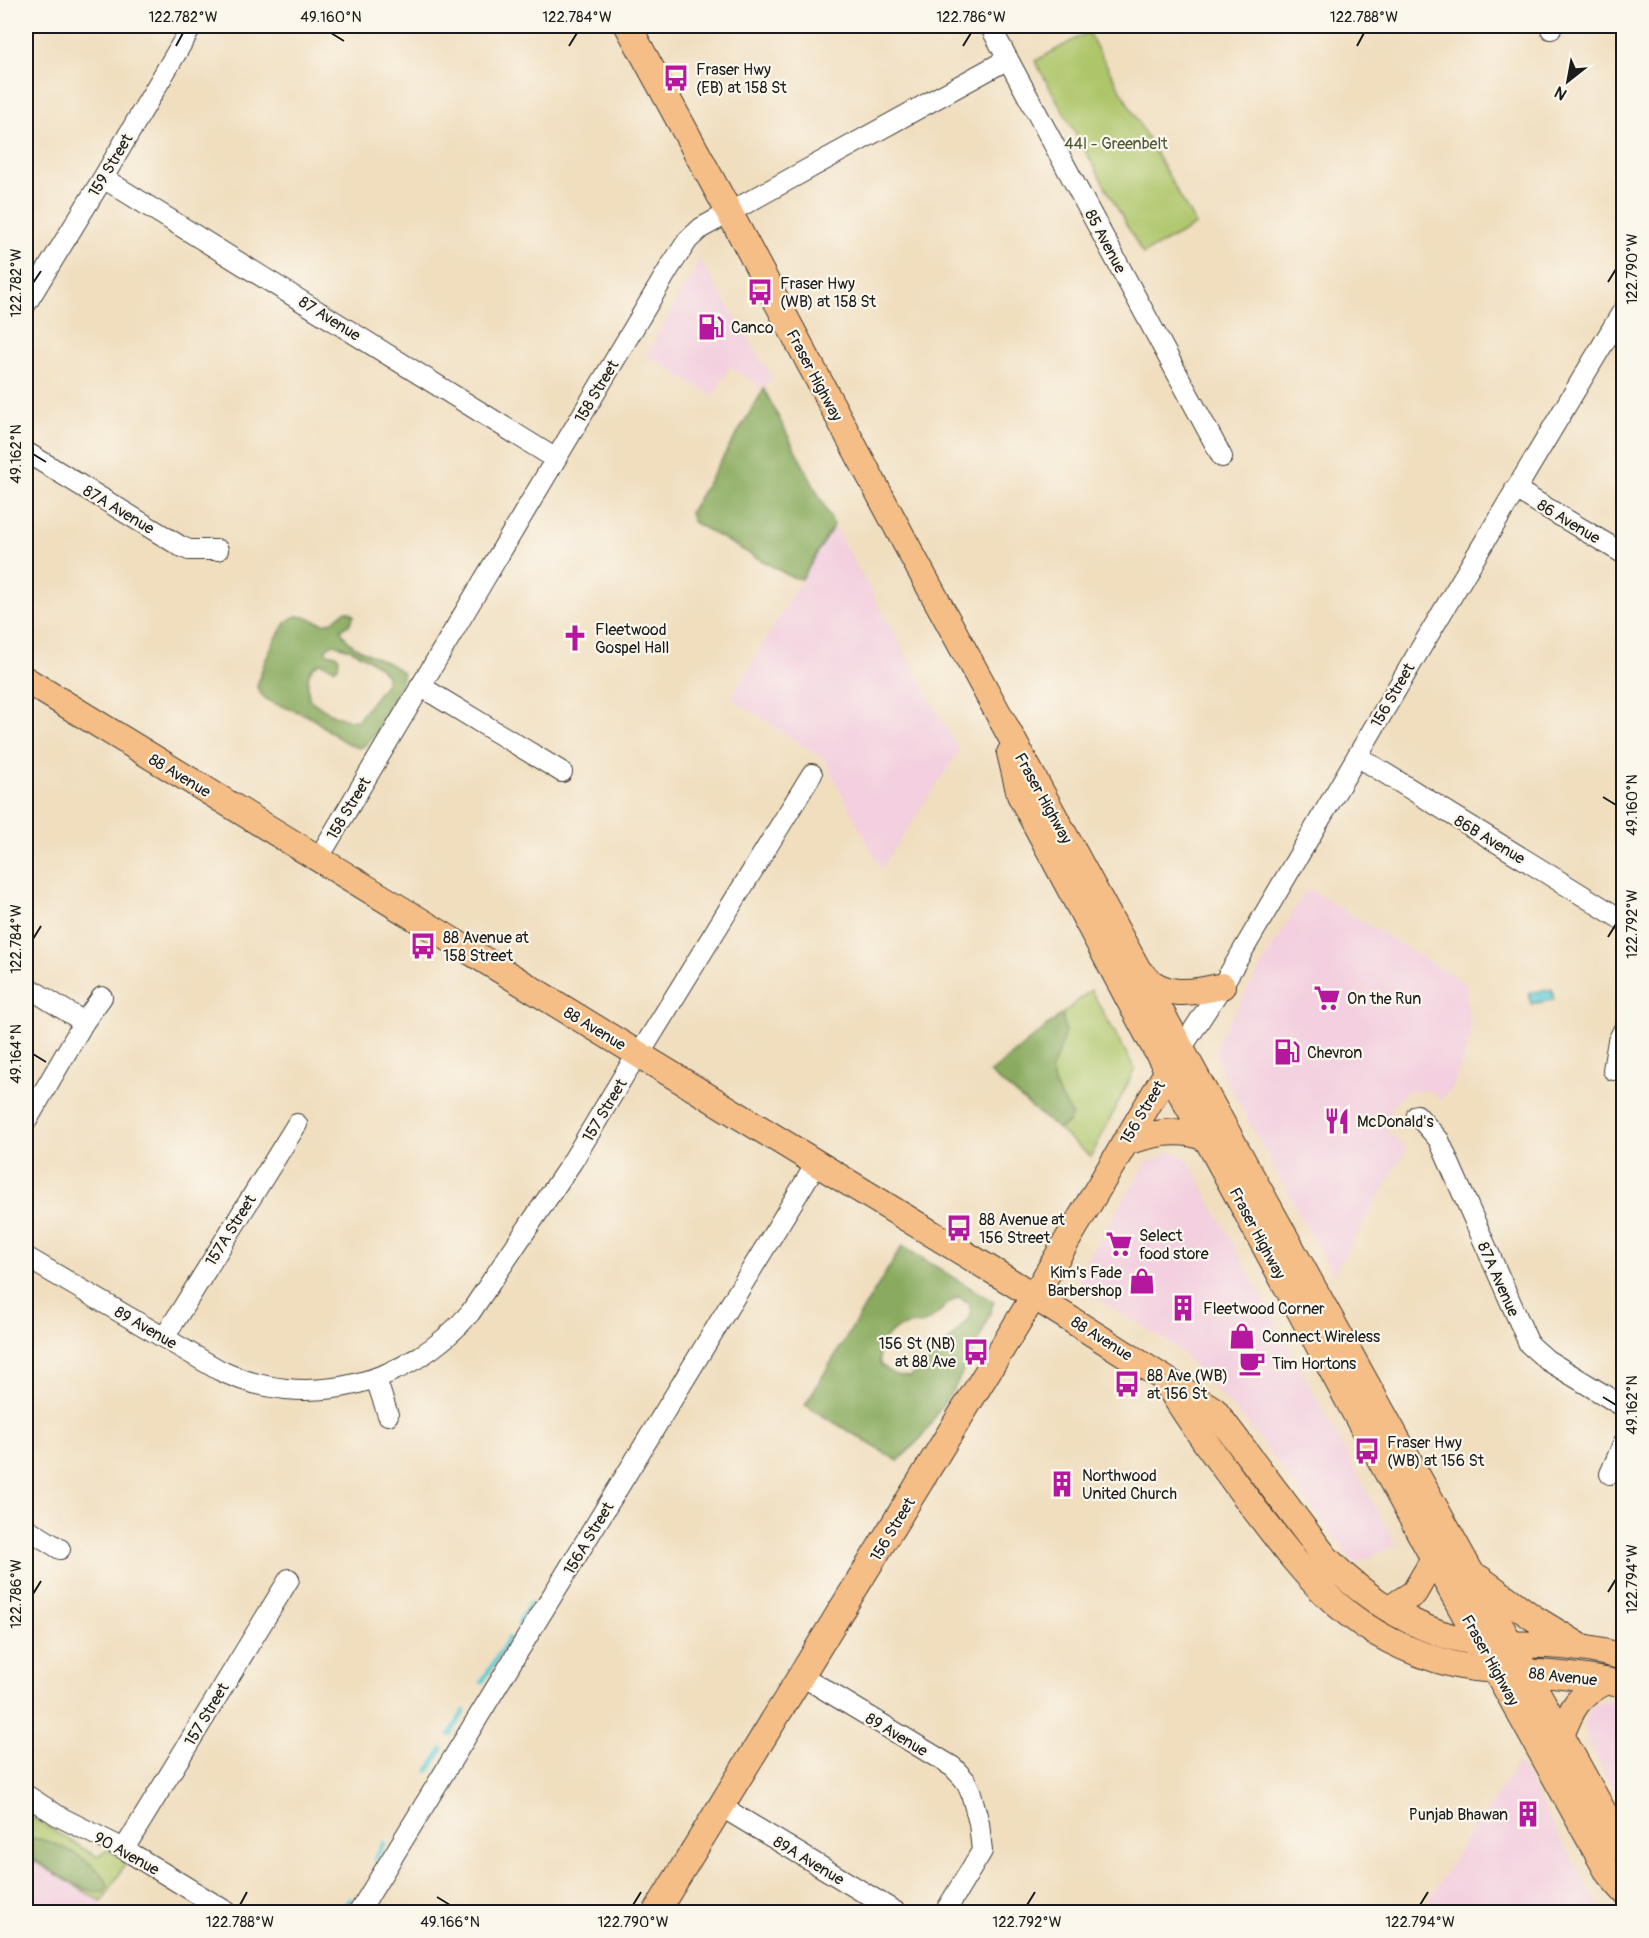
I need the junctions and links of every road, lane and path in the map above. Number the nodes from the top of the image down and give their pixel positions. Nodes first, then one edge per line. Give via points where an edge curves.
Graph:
1 (192, 26) edge
2 (628, 26) edge
3 (990, 26) edge
4 (1008, 59) junction
5 (103, 178) junction
6 (729, 212) junction
7 (26, 304) edge
8 (1623, 309) edge
9 (26, 452) edge
10 (1222, 457) dead end
11 (556, 459) junction
12 (1515, 489) junction
13 (218, 550) dead end
14 (1623, 554) edge
15 (26, 680) edge
16 (420, 686) junction
17 (1004, 723) junction
18 (1357, 756) junction
19 (562, 772) dead end
20 (812, 774) dead end
21 (318, 859) junction
22 (1623, 921) edge
23 (1139, 970) junction
24 (26, 986) edge
25 (1222, 986) junction
26 (102, 997) dead end
27 (84, 1022) junction
28 (1623, 1029) edge
29 (638, 1055) junction
30 (1175, 1060) junction
31 (1612, 1070) dead end
32 (1417, 1115) dead end
33 (26, 1122) edge
34 (297, 1124) dead end
35 (1207, 1139) junction
36 (1124, 1143) junction
37 (816, 1164) junction
38 (26, 1257) edge
39 (1034, 1296) junction
40 (164, 1338) junction
41 (376, 1379) junction
42 (1163, 1379) junction
43 (270, 1386) joint
44 (1623, 1407) edge
45 (388, 1415) dead end
46 (1623, 1442) edge
47 (1610, 1474) dead end
48 (26, 1528) edge
49 (60, 1550) dead end
50 (1434, 1559) junction
51 (1472, 1573) junction
52 (289, 1579) dead end
53 (1389, 1609) junction
54 (1482, 1642) junction
55 (1512, 1645) junction
56 (1585, 1648) junction
57 (1623, 1657) edge
58 (1496, 1670) junction
59 (1527, 1672) junction
60 (802, 1677) junction
61 (1615, 1683) edge
62 (1561, 1736) junction
63 (26, 1796) edge
64 (722, 1807) junction
65 (124, 1849) junction
66 (1623, 1850) edge
67 (1623, 1891) edge
68 (227, 1912) edge
69 (359, 1912) edge
70 (656, 1912) edge
71 (896, 1912) edge
72 (945, 1912) edge

1 - 5 street, 159 Street
2 - 6 main road, Fraser Highway
3 - 4 street, 85 Avenue
4 - 6 street, 158 Street
4 - 10 street, 85 Avenue
5 - 7 street, 159 Street
5 - 11 street, 87 Avenue
6 - 11 street, 158 Street via 694,233 684,245
6 - 17 main road, Fraser Highway
8 - 12 street, 156 Street
9 - 13 street, 87A Avenue via 180,546 189,550
11 - 16 street, 158 Street
12 - 14 street, 86 Avenue
12 - 18 street, 156 Street
15 - 21 main road, 88 Avenue
16 - 19 street
16 - 21 street, 158 Street
17 - 23 main road, Fraser Highway
17 - 30 main road, Fraser Highway via 1020,795
18 - 22 street, 86B Avenue
18 - 25 street, 156 Street
20 - 29 street, 157 Street
21 - 29 main road, 88 Avenue
23 - 25 main road via 1149,982 1171,992 1197,993
23 - 30 main road, Fraser Highway
24 - 27 street
25 - 30 street, 156 Street
26 - 27 street
27 - 33 street
28 - 31 street
29 - 37 main road, 88 Avenue
29 - 41 street, 157 Street via 572,1162 470,1313 426,1353
30 - 35 main road, Fraser Highway
30 - 36 main road, 156 Street
30 - 51 main road, Fraser Highway
32 - 44 street, 87A Avenue via 1439,1140 1529,1344 1547,1360
34 - 40 street, 157A Street
35 - 36 main road via 1167,1133
35 - 50 main road, Fraser Highway
36 - 39 main road, 156 Street
37 - 39 main road, 88 Avenue
37 - 69 street, 156A Street
38 - 40 street, 89 Avenue
39 - 42 main road, 88 Avenue
39 - 60 main road, 156 Street
40 - 43 street, 89 Avenue via 234,1378
41 - 43 street, 157 Street via 322,1389
41 - 45 street
42 - 53 main road, 88 Avenue via 1214,1410 1326,1558
42 - 58 main road, 88 Avenue via 1208,1447 1294,1561 1328,1598 1376,1634 1414,1652 1464,1667
46 - 47 street
48 - 49 street
50 - 53 main road via 1414,1593
50 - 54 main road, Fraser Highway
51 - 55 main road, Fraser Highway
51 - 56 main road via 1532,1617
52 - 65 street, 157 Street
53 - 54 main road, 88 Avenue via 1430,1629
54 - 55 main road, 88 Avenue
54 - 58 main road, Fraser Highway
55 - 56 main road, 88 Avenue
55 - 59 main road, Fraser Highway
56 - 57 main road, 88 Avenue
58 - 59 main road, 88 Avenue
58 - 67 main road, Fraser Highway
59 - 61 main road, 88 Avenue
59 - 62 main road, Fraser Highway
60 - 64 main road, 156 Street
60 - 72 street, 89 Avenue via 953,1767 965,1780 975,1806 982,1851
61 - 62 main road via 1590,1689 1577,1701
62 - 66 main road, Fraser Highway
63 - 65 street, 90 Avenue
64 - 70 main road, 156 Street
64 - 71 street, 89A Avenue
65 - 68 street, 90 Avenue

